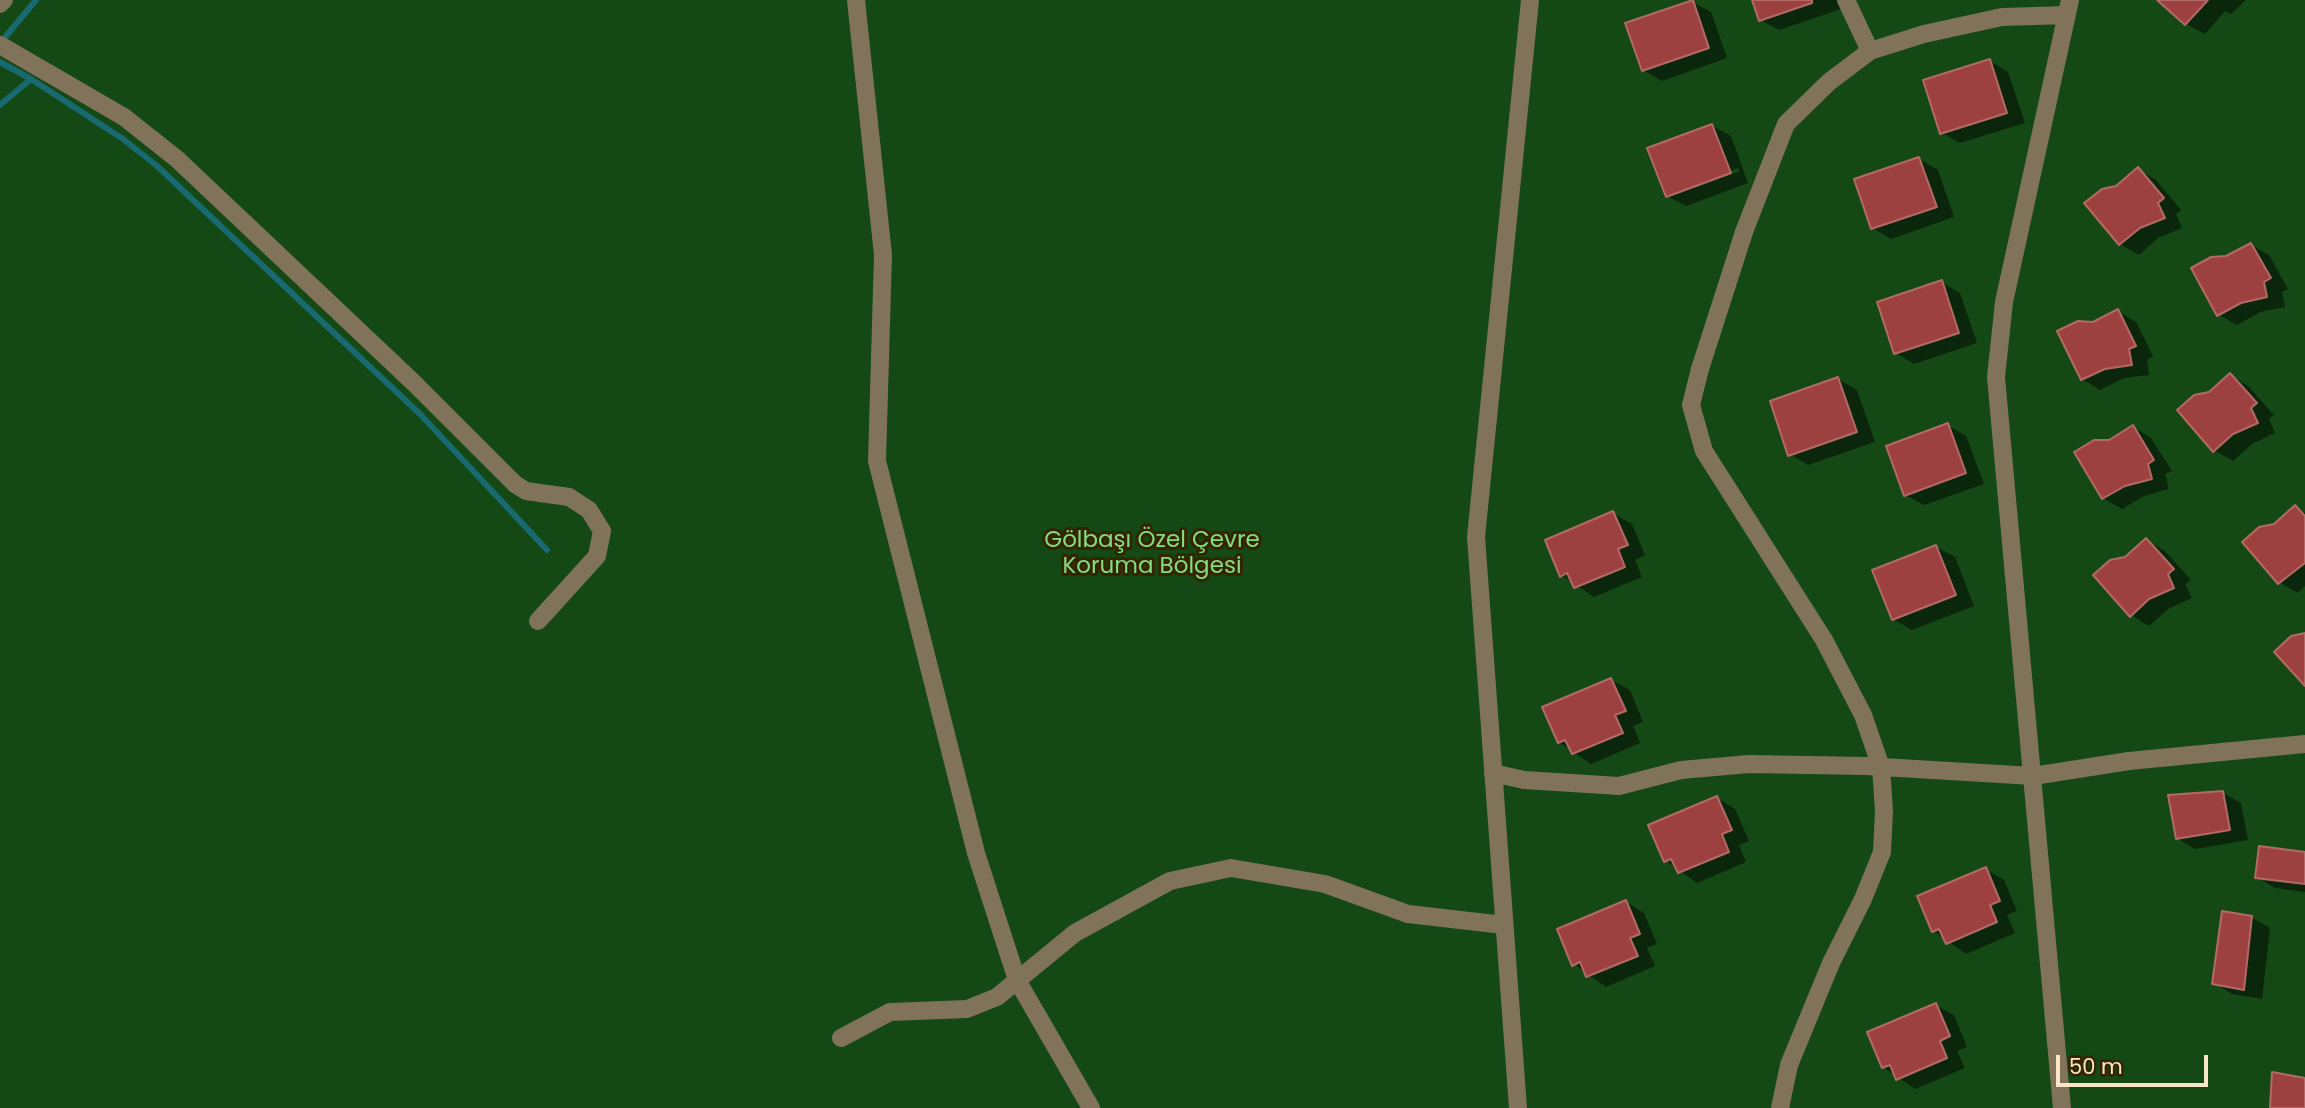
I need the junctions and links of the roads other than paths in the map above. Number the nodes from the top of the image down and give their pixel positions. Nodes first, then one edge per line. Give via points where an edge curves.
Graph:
1 (4, 0) edge
2 (856, 0) edge
3 (1530, 0) edge
4 (1846, 0) edge
5 (0, 4) edge
6 (2068, 7) edge
7 (4, 47) edge
8 (1870, 51) junction
9 (538, 621) dead end
10 (2305, 744) edge
11 (1881, 767) junction
12 (1493, 773) junction
13 (2033, 776) junction
14 (1504, 925) junction
15 (1017, 980) junction
16 (841, 1038) dead end
17 (1091, 1108) edge
18 (1518, 1108) edge
19 (1780, 1108) edge
20 (2062, 1108) edge

1 - 5 street
2 - 15 street via 883,255 877,461 976,853
3 - 12 street via 1476,537
4 - 8 street
6 - 8 street via 1984,20
6 - 13 street via 2004,302 1996,377
7 - 9 street via 124,117 177,159 515,484 526,491 569,497 589,510 602,531 597,556
8 - 11 street via 1786,124 1744,232 1691,405 1704,451 1824,640 1863,715
10 - 13 street via 2129,761
11 - 12 street via 1712,765 1619,786 1524,780
11 - 13 street
11 - 19 street via 1882,852 1789,1065
12 - 14 street
13 - 20 street
14 - 15 street via 1408,914 1325,884 1231,868 1170,881 1076,933
14 - 18 street
15 - 16 street via 997,997 967,1009 890,1012
15 - 17 street

